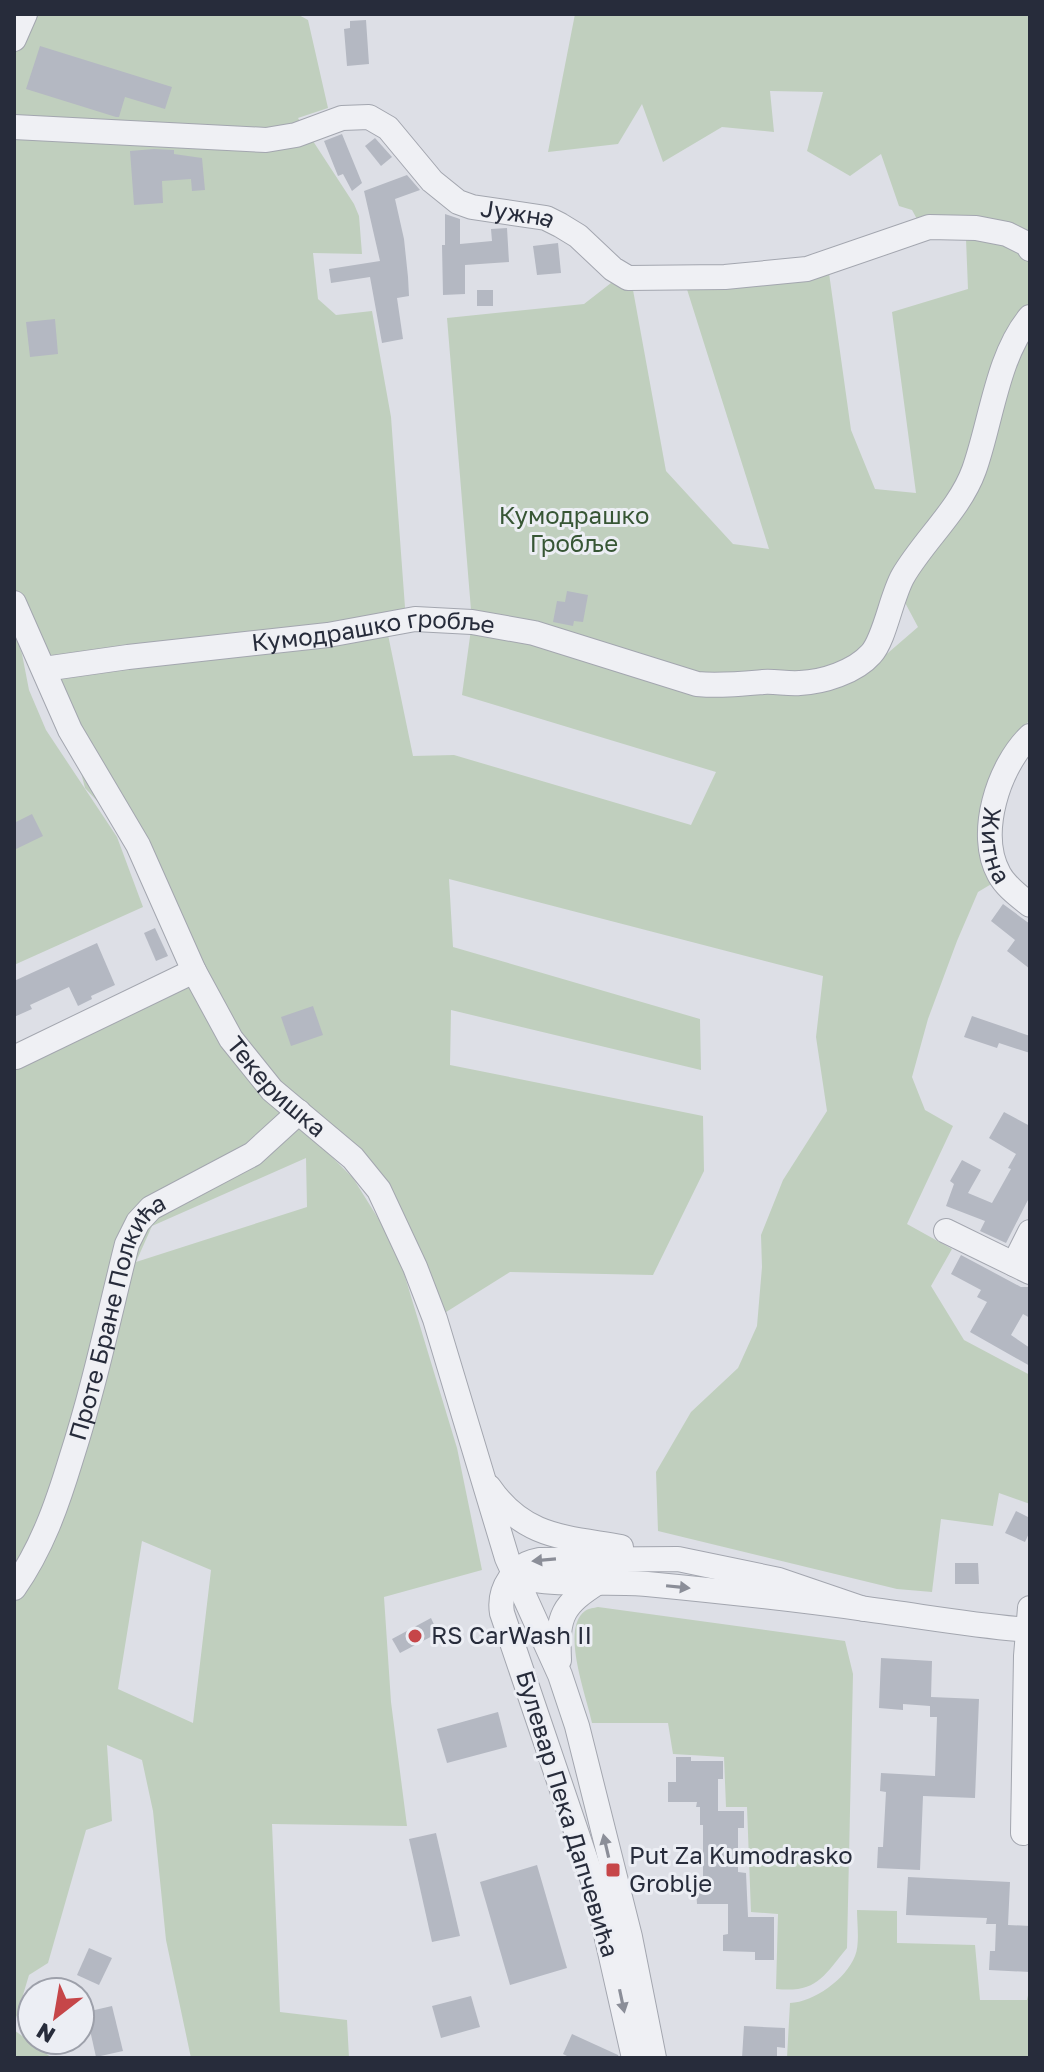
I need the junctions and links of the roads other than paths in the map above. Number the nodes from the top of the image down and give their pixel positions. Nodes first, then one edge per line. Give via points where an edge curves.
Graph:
1 (25, 14) edge
2 (14, 39) edge
3 (14, 127) edge
4 (1030, 249) edge
5 (1030, 317) edge
6 (14, 603) edge
7 (44, 669) junction
8 (1030, 736) edge
9 (1030, 905) edge
10 (194, 971) junction
11 (16, 1057) dead end
12 (299, 1112) junction
13 (946, 1231) dead end
14 (1030, 1232) edge
15 (1022, 1268) edge
16 (481, 1474) junction
17 (678, 1559) junction
18 (514, 1574) junction
19 (600, 1581) junction
20 (14, 1588) edge
21 (864, 1609) junction
22 (1029, 1623) edge
23 (560, 1675) junction
24 (1023, 1833) dead end
25 (634, 2058) edge
26 (654, 2058) edge

1 - 2 street
3 - 4 street, Јужна via 266,140 342,118 369,117 388,128 432,181 458,202 546,218 578,236 628,278 807,269 929,227 1007,234
5 - 7 street, Кумодрашко гробље via 1007,360 973,473 904,575 876,647 870,656 824,680 697,684 534,633 415,619 328,635
6 - 7 street, Текеришка
7 - 10 street, Текеришка via 70,730 138,845
8 - 9 street, Житна via 997,790 990,828 997,872
10 - 11 street
10 - 12 street, Текеришка via 252,1069
12 - 16 street, Текеришка via 353,1158 379,1190 435,1319
12 - 20 street, Проте Бране Полкића via 253,1154 151,1208 138,1222 127,1244 89,1405 60,1497 42,1544
13 - 15 street
14 - 15 street
16 - 17 street via 500,1502 525,1524
16 - 18 street, Текеришка
17 -> 18 street via 539,1560
17 - 21 street via 779,1580
18 - 19 street via 537,1582
18 - 23 street, Булевар Пека Дапчевића
18 -> 25 street, Булевар Пека Дапчевића via 504,1590 502,1613 596,1890
19 -> 21 street
19 - 23 street via 571,1601 561,1617
21 - 22 street via 982,1627
22 - 24 street
26 -> 23 street, Булевар Пека Дапчевића via 630,1937

